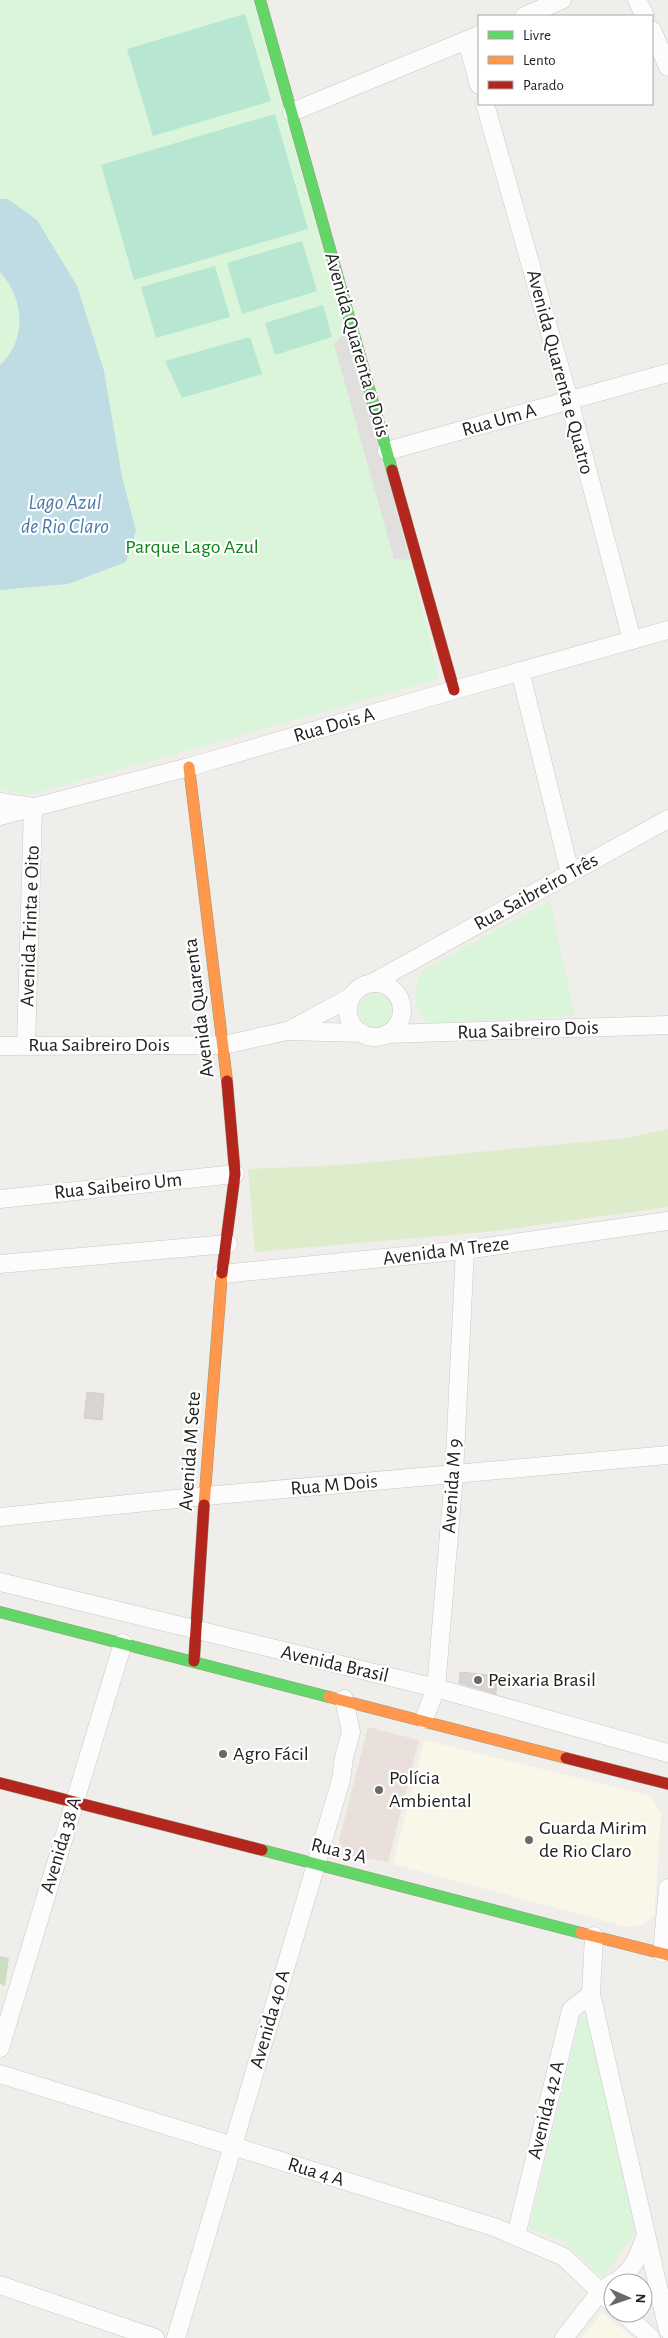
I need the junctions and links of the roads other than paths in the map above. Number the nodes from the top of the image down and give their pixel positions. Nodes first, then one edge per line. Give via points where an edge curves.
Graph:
1 (260, 0) edge
2 (562, 0) edge
3 (637, 0) edge
4 (526, 15) edge
5 (644, 15) edge
6 (653, 32) edge
7 (473, 38) edge
8 (668, 67) edge
9 (478, 77) edge
10 (484, 105) edge
11 (292, 112) junction
12 (668, 372) edge
13 (568, 400) junction
14 (387, 451) junction
15 (668, 630) edge
16 (632, 640) junction
17 (520, 671) junction
18 (454, 690) junction
19 (189, 767) junction
20 (0, 802) edge
21 (33, 807) junction
22 (0, 816) edge
23 (668, 819) edge
24 (570, 874) junction
25 (405, 965) junction
26 (372, 983) junction
27 (390, 988) junction
28 (351, 997) junction
29 (668, 1025) edge
30 (287, 1031) junction
31 (362, 1034) junction
32 (387, 1034) junction
33 (26, 1045) junction
34 (224, 1045) junction
35 (0, 1046) edge
36 (236, 1174) junction
37 (0, 1199) edge
38 (668, 1222) edge
39 (228, 1244) junction
40 (465, 1250) junction
41 (0, 1264) edge
42 (222, 1274) junction
43 (668, 1455) edge
44 (454, 1474) junction
45 (205, 1496) junction
46 (0, 1517) edge
47 (0, 1582) edge
48 (0, 1612) edge
49 (196, 1631) junction
50 (123, 1643) junction
51 (194, 1661) junction
52 (436, 1688) junction
53 (344, 1699) junction
54 (424, 1719) junction
55 (668, 1753) edge
56 (0, 1783) edge
57 (668, 1784) edge
58 (74, 1802) junction
59 (316, 1864) junction
60 (668, 1888) edge
61 (594, 1936) junction
62 (665, 1954) edge
63 (591, 1994) junction
64 (0, 2048) edge
65 (0, 2074) edge
66 (232, 2147) junction
67 (646, 2234) junction
68 (516, 2236) junction
69 (627, 2273) edge
70 (603, 2282) edge
71 (0, 2286) edge
72 (603, 2293) edge
73 (634, 2323) edge
74 (668, 2330) edge
75 (155, 2338) edge
76 (176, 2338) edge
77 (564, 2338) edge
78 (651, 2338) edge

1 - 11 street, Avenida Quarenta e Dois
2 - 4 street
3 - 5 street
6 - 8 street
7 - 9 street
7 - 11 street
10 - 13 street, Avenida Quarenta e Quatro
11 - 14 street, Avenida Quarenta e Dois
12 - 13 street, Rua Um A
13 - 14 street, Rua Um A
13 - 16 street, Avenida Quarenta e Quatro
14 - 18 street, Avenida Quarenta e Dois
15 - 16 street, Rua Dois A
16 - 17 street, Rua Dois A
17 - 18 street, Rua Dois A
17 - 24 street
18 - 19 street, Rua Dois A
19 - 21 street, Rua Dois A
19 - 34 street, Avenida Quarenta
20 - 21 street
21 - 22 street, Rua Dois A
21 - 33 street, Avenida Trinta e Oito
23 - 24 street, Rua Saibreiro Três
24 - 25 street, Rua Saibreiro Três
25 - 26 street, Rua Saibreiro Três
25 - 27 street, Rua Saibreiro Três
26 - 27 street
26 - 28 street via 356,990
27 - 32 street via 397,994 402,1012 395,1029
28 - 30 street, Rua Saibreiro Dois
28 - 31 street via 348,1005 350,1021
29 - 32 street, Rua Saibreiro Dois
30 - 31 street, Rua Saibreiro Dois
30 - 34 street, Rua Saibreiro Dois
31 - 32 street via 379,1037
33 - 34 street, Rua Saibreiro Dois
33 - 35 street, Rua Saibreiro Dois
34 - 36 street, Avenida Quarenta
36 - 37 street, Rua Saibeiro Um
36 - 39 street, Avenida Quarenta
38 - 40 street, Avenida M Treze
39 - 41 street
39 - 42 street, Avenida M Sete
40 - 42 street, Avenida M Treze
40 - 44 street, Avenida M 9
42 - 45 street, Avenida M Sete
43 - 44 street, Rua M Dois
44 - 45 street, Rua M Dois
44 - 52 street, Avenida M 9
45 - 46 street, Rua M Dois
45 - 49 street, Avenida M Sete
47 - 49 street, Avenida Brasil
48 - 50 street, Avenida Brasil
49 - 51 street, Avenida M Sete
49 - 52 street, Avenida Brasil
50 - 51 street, Avenida Brasil
50 - 58 street, Avenida 38 A
51 - 53 street, Avenida Brasil
52 - 54 street, Avenida M 9
52 - 55 street, Avenida Brasil
53 - 54 street, Avenida Brasil
53 - 59 street, Avenida 40 A via 350,1732 341,1780
54 - 57 street, Avenida Brasil
56 - 58 street, Rua 3 A
58 - 59 street, Rua 3 A
58 - 64 street, Avenida 38 A
59 - 61 street, Rua 3 A
59 - 66 street, Avenida 40 A
60 - 62 street
61 - 62 street, Rua 3 A
61 - 63 street
63 - 67 street
63 - 68 street, Avenida 42 A via 571,2010
65 - 66 street, Rua 4 A
66 - 68 street, Rua 4 A
66 - 76 street, Avenida 40 A
67 - 69 street via 636,2263
67 - 74 street
68 - 70 street, Rua 4 A via 564,2257
71 - 75 street
72 - 77 street
73 - 78 street

